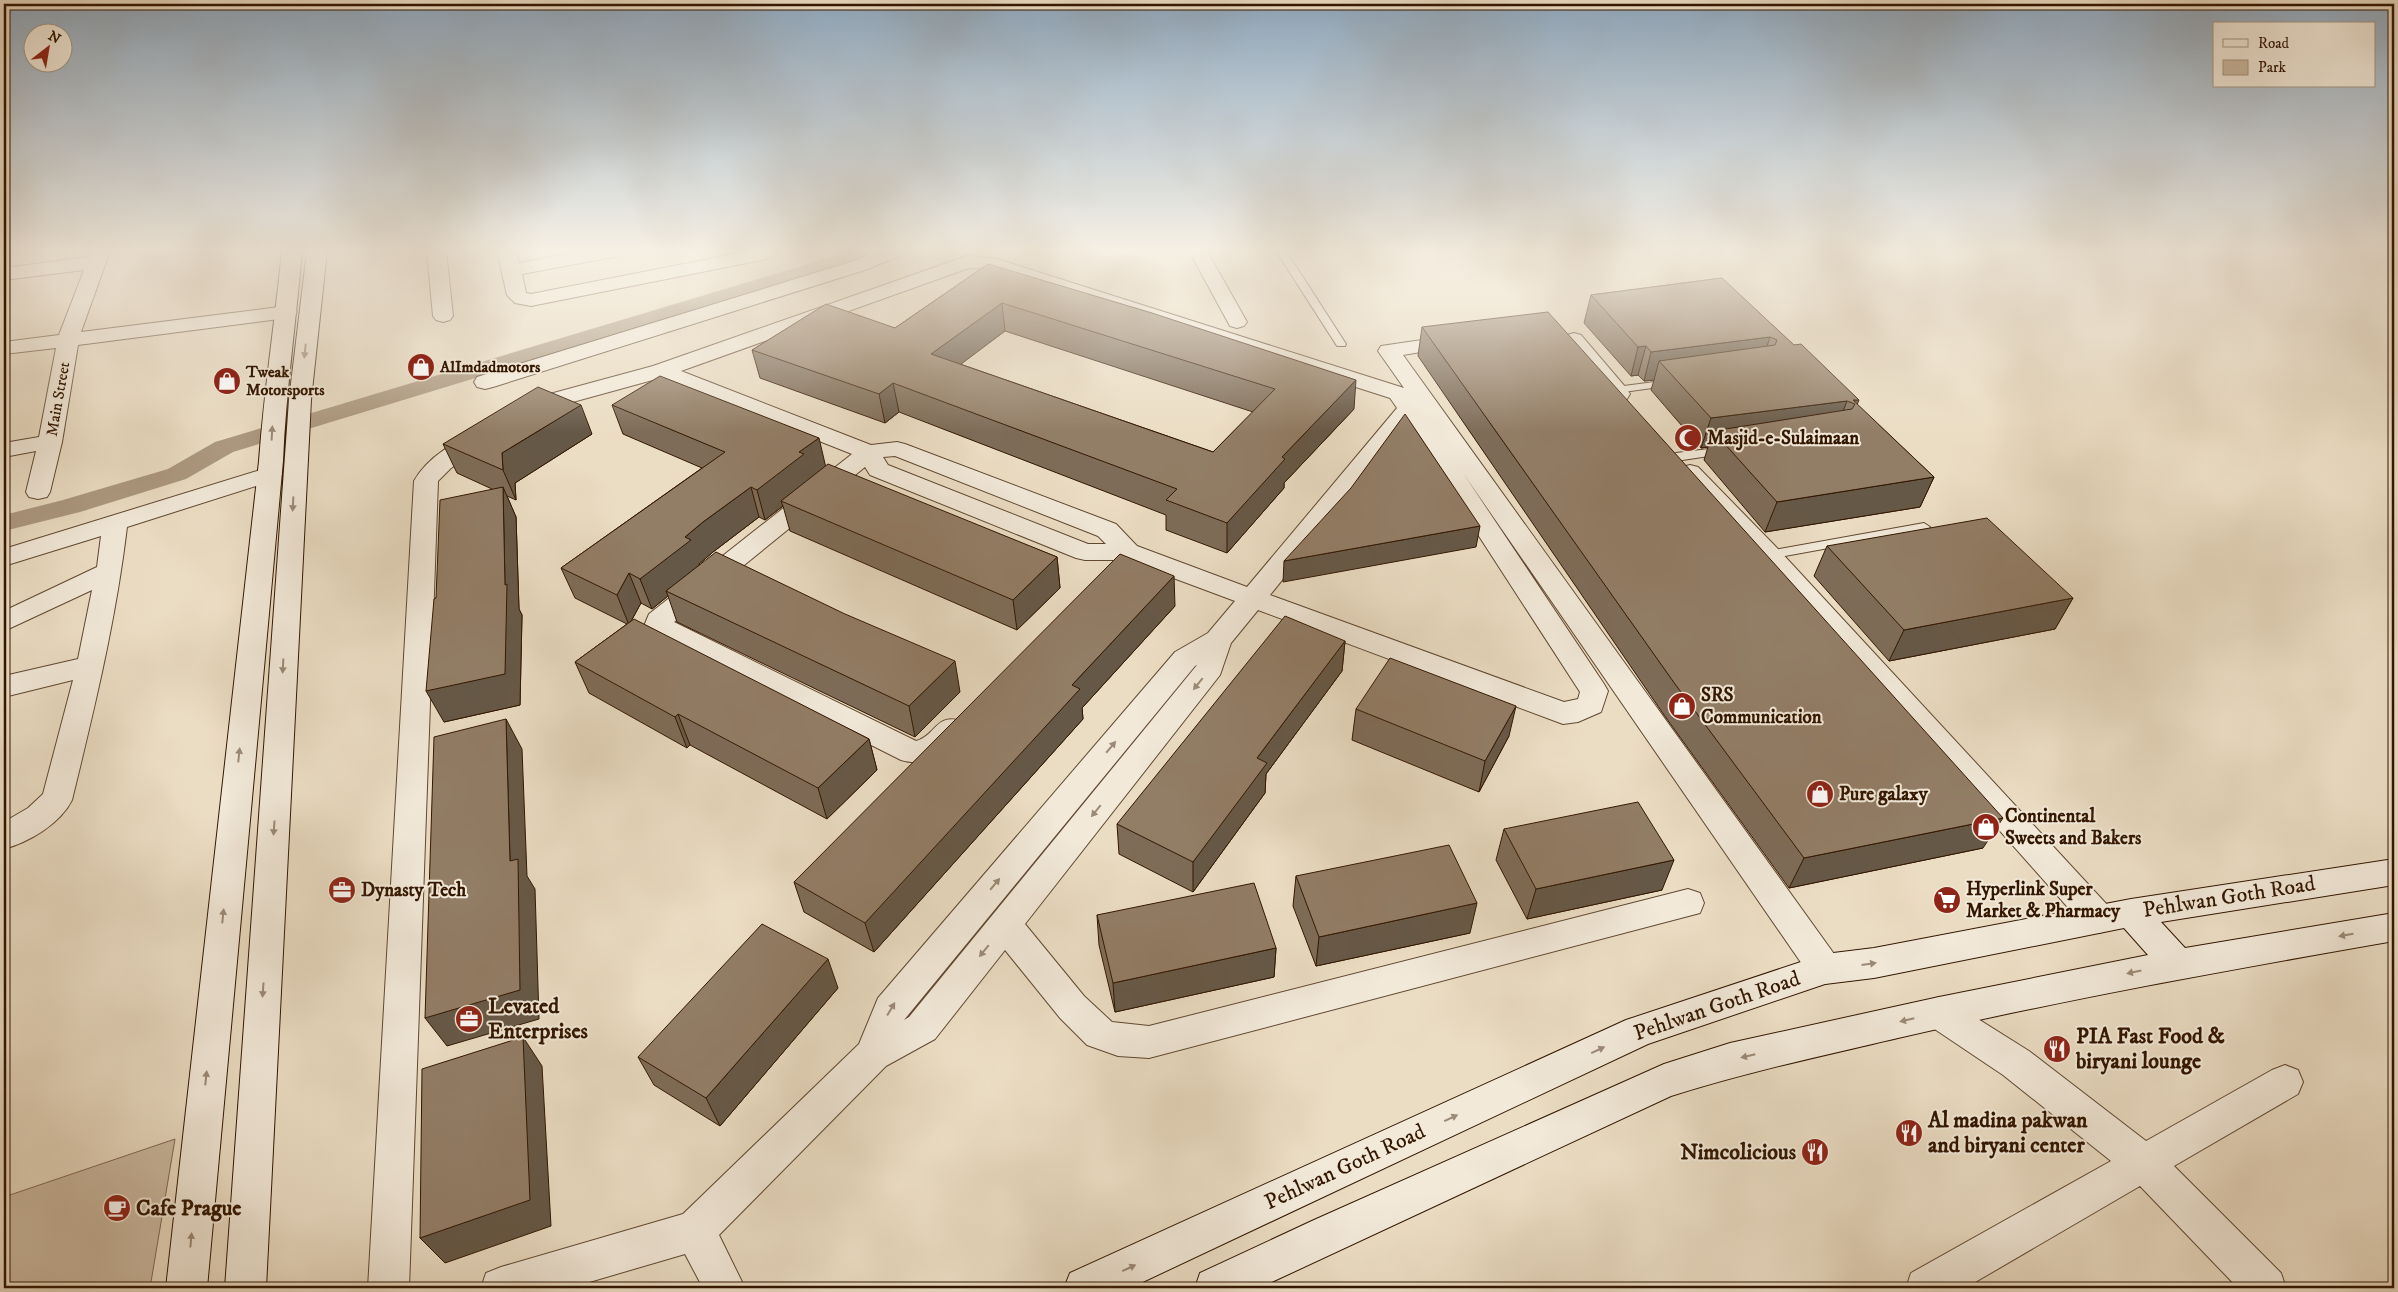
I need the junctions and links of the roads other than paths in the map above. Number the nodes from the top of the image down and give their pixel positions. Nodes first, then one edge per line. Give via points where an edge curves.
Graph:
1 (78, 311) edge
2 (310, 311) edge
3 (442, 311) edge
4 (712, 311) edge
5 (828, 311) edge
6 (1144, 311) edge
7 (1232, 311) edge
8 (1320, 311) edge
9 (287, 312) joint
10 (443, 316) dead end
11 (1238, 322) dead end
12 (1474, 339) edge
13 (1574, 339) edge
14 (68, 340) junction
15 (1341, 344) dead end
16 (4, 348) edge
17 (661, 371) junction
18 (1683, 381) edge
19 (485, 382) dead end
20 (1616, 390) junction
21 (1408, 409) junction
22 (1634, 410) edge
23 (1658, 437) edge
24 (50, 442) junction
25 (1742, 448) edge
26 (4, 450) edge
27 (870, 452) junction
28 (1676, 457) junction
29 (279, 463) junction
30 (1000, 489) junction
31 (38, 492) dead end
32 (976, 509) junction
33 (115, 524) junction
34 (1924, 527) edge
35 (1128, 552) junction
36 (1769, 556) junction
37 (4, 558) edge
38 (109, 571) junction
39 (1100, 580) edge
40 (1250, 599) junction
41 (4, 622) edge
42 (1218, 640) junction
43 (91, 666) junction
44 (4, 687) edge
45 (967, 713) edge
46 (4, 837) edge
47 (2394, 872) edge
48 (1688, 903) dead end
49 (2115, 916) junction
50 (1005, 925) junction
51 (2394, 927) edge
52 (2178, 964) junction
53 (1825, 970) junction
54 (1939, 1013) junction
55 (873, 1054) junction
56 (2285, 1082) dead end
57 (2143, 1162) junction
58 (694, 1230) junction
59 (186, 1288) edge
60 (245, 1288) edge
61 (388, 1288) edge
62 (501, 1288) edge
63 (726, 1288) edge
64 (1085, 1288) edge
65 (1215, 1288) edge
66 (1926, 1288) edge
67 (2266, 1288) edge

1 - 14 street, Main Street
2 -> 29 street via 300,400
3 - 10 street
4 - 19 street
5 - 17 street
6 - 21 street via 1394,390
7 - 11 street
8 - 15 lane
9 - 14 street
29 -> 9 street via 274,405
12 - 53 street via 1389,351
13 - 20 street
14 - 16 street
14 - 24 street, Main Street
17 - 27 street
17 - 61 street via 543,404 428,474
18 - 20 lane
20 - 22 street
21 - 40 street
21 - 40 street via 1594,692 1591,705 1563,713
23 - 28 street
24 - 26 street
24 - 31 street, Main Street
25 - 28 lane
27 - 30 street via 897,449
27 - 32 street via 878,470
27 - 45 street via 659,620 658,626 912,752 923,753 932,748
28 - 36 street
29 - 33 street
59 -> 29 street via 252,630
29 -> 60 street
30 - 32 street
30 - 35 street via 1107,530
32 - 35 street via 1085,552
33 - 37 street
33 - 38 street
34 - 36 lane
35 - 39 street
35 - 40 street
36 - 49 street
38 - 41 street
38 - 43 street
40 - 42 street
42 -> 50 street via 1210,668
55 -> 42 street via 890,1009 1185,659
43 - 44 street
43 - 46 street via 57,800 39,817
47 - 49 street, Pehlwan Goth Road
48 - 50 street via 1149,1042 1118,1040 1100,1034 1072,1007
49 - 52 street
53 -> 49 street, Pehlwan Goth Road
50 -> 55 street via 922,1028
51 -> 52 street
52 -> 54 street
64 -> 53 street, Pehlwan Goth Road via 1638,1031
54 - 57 street via 2016,1063
54 -> 65 street via 1730,1060 1664,1081
55 - 58 street
56 - 57 street
57 - 66 street
57 - 67 street
58 - 62 street
58 - 63 street

